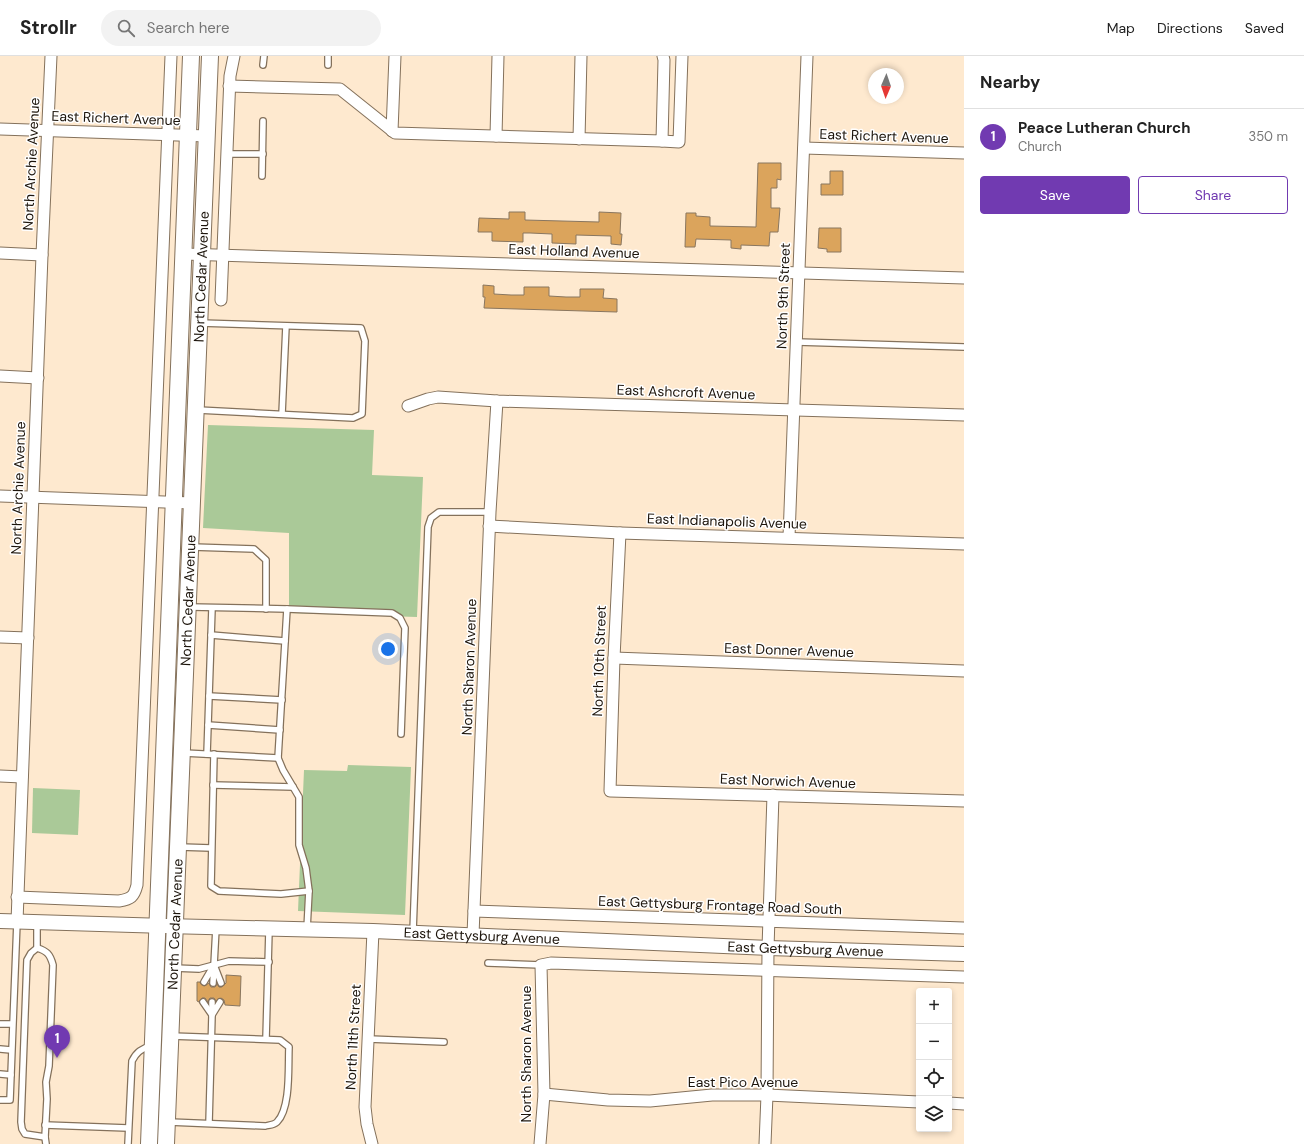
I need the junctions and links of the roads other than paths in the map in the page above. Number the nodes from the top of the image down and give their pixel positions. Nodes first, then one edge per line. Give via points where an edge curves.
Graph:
1 (51, 56) edge
2 (171, 56) edge
3 (191, 56) edge
4 (210, 56) edge
5 (234, 56) edge
6 (264, 56) edge
7 (328, 56) edge
8 (395, 56) edge
9 (498, 56) edge
10 (581, 56) edge
11 (663, 56) edge
12 (682, 56) edge
13 (807, 56) edge
14 (263, 65) dead end
15 (328, 65) dead end
16 (229, 86) junction
17 (263, 120) dead end
18 (0, 129) edge
19 (392, 130) junction
20 (48, 131) junction
21 (168, 135) junction
22 (188, 136) junction
23 (207, 136) junction
24 (496, 136) junction
25 (579, 139) junction
26 (662, 141) junction
27 (804, 148) junction
28 (964, 153) edge
29 (227, 154) junction
30 (262, 154) junction
31 (262, 176) dead end
32 (0, 253) edge
33 (184, 254) junction
34 (202, 254) junction
35 (42, 255) junction
36 (223, 255) junction
37 (798, 274) junction
38 (964, 278) edge
39 (221, 300) dead end
40 (199, 323) junction
41 (286, 326) junction
42 (797, 342) junction
43 (964, 347) edge
44 (0, 376) edge
45 (38, 378) junction
46 (497, 401) junction
47 (408, 406) dead end
48 (196, 410) junction
49 (793, 410) junction
50 (282, 414) junction
51 (964, 415) edge
52 (0, 496) edge
53 (33, 497) junction
54 (153, 502) junction
55 (174, 502) junction
56 (192, 503) junction
57 (490, 512) junction
58 (489, 526) junction
59 (620, 532) junction
60 (789, 537) junction
61 (964, 544) edge
62 (190, 547) junction
63 (188, 607) junction
64 (212, 608) junction
65 (266, 609) junction
66 (287, 609) junction
67 (211, 635) junction
68 (0, 637) edge
69 (28, 638) junction
70 (285, 641) junction
71 (614, 658) junction
72 (964, 671) edge
73 (167, 693) junction
74 (209, 696) junction
75 (282, 700) junction
76 (208, 725) junction
77 (280, 730) junction
78 (400, 734) dead end
79 (182, 753) junction
80 (207, 754) junction
81 (214, 754) junction
82 (278, 758) junction
83 (0, 776) edge
84 (22, 776) junction
85 (213, 785) junction
86 (293, 787) junction
87 (610, 791) joint
88 (773, 795) junction
89 (964, 801) edge
90 (178, 846) junction
91 (211, 848) junction
92 (308, 891) junction
93 (17, 897) junction
94 (474, 911) junction
95 (0, 921) edge
96 (769, 921) junction
97 (17, 922) junction
98 (37, 922) junction
99 (158, 926) junction
100 (174, 927) junction
101 (216, 927) junction
102 (269, 928) junction
103 (964, 928) edge
104 (307, 929) junction
105 (373, 931) junction
106 (413, 932) junction
107 (473, 935) junction
108 (37, 948) junction
109 (768, 948) junction
110 (964, 954) edge
111 (269, 962) junction
112 (488, 963) dead end
113 (214, 965) junction
114 (541, 965) junction
115 (173, 968) junction
116 (768, 970) junction
117 (964, 977) edge
118 (204, 982) dead end
119 (213, 983) dead end
120 (221, 983) dead end
121 (203, 1002) dead end
122 (212, 1002) dead end
123 (220, 1002) dead end
124 (212, 1015) junction
125 (0, 1024) edge
126 (12, 1024) junction
127 (170, 1036) junction
128 (212, 1038) junction
129 (266, 1039) junction
130 (369, 1039) junction
131 (444, 1042) dead end
132 (153, 1044) junction
133 (0, 1049) edge
134 (11, 1050) junction
135 (0, 1074) edge
136 (10, 1075) junction
137 (544, 1094) junction
138 (767, 1095) junction
139 (0, 1100) edge
140 (916, 1102) edge
141 (952, 1103) edge
142 (964, 1104) edge
143 (167, 1121) junction
144 (209, 1123) junction
145 (45, 1125) junction
146 (128, 1128) junction
147 (45, 1137) junction
148 (46, 1144) edge
149 (128, 1144) edge
150 (149, 1144) edge
151 (166, 1144) edge
152 (372, 1144) edge
153 (540, 1144) edge
154 (765, 1144) edge

1 - 20 street, North Archie Avenue
2 - 21 street
3 - 22 main road, North Cedar Avenue
4 - 23 main road, North Cedar Avenue
5 - 16 street
6 - 14 lane
7 - 15 lane
8 - 19 street
9 - 24 street
10 - 25 street
11 - 26 street
12 - 26 street via 679,142
13 - 27 street, North 9th Street
16 - 19 street via 340,89
16 - 29 street
17 - 30 lane
18 - 20 street, East Richert Avenue
19 - 24 street via 395,133
20 - 21 street, East Richert Avenue
20 - 35 street, North Archie Avenue
21 - 22 street, East Richert Avenue
21 - 54 street
22 - 23 street, East Richert Avenue
22 - 33 main road, North Cedar Avenue
23 - 34 main road, North Cedar Avenue
24 - 25 street
25 - 26 street
27 - 28 street, East Richert Avenue
27 - 37 street, North 9th Street
29 - 30 lane
29 - 36 street
30 - 31 lane
32 - 35 street
33 - 34 street, East Holland Avenue
33 - 55 main road, North Cedar Avenue
34 - 36 street, East Holland Avenue
34 - 40 main road, North Cedar Avenue
35 - 45 street, North Archie Avenue
36 - 37 street, East Holland Avenue
36 - 39 street
37 - 38 street, East Holland Avenue
37 - 42 street, North 9th Street
40 - 41 lane
40 - 48 main road, North Cedar Avenue
41 - 50 lane
41 - 50 lane via 361,328 365,341 362,414 353,418
42 - 43 lane
42 - 49 street, North 9th Street
44 - 45 street
45 - 53 street, North Archie Avenue
46 - 47 street, East Ashcroft Avenue via 438,397
46 - 49 street, East Ashcroft Avenue
46 - 57 street, North Sharon Avenue
48 - 50 lane
48 - 56 main road, North Cedar Avenue
49 - 51 street, East Ashcroft Avenue
49 - 60 street, North 9th Street
52 - 53 street
53 - 54 street
53 - 69 street, North Archie Avenue
54 - 55 street
54 - 93 street via 138,878 135,894 129,899 119,901
55 - 56 street
55 - 73 main road, North Cedar Avenue
56 - 62 main road, North Cedar Avenue
57 - 58 street, North Sharon Avenue
57 - 106 lane via 439,512 430,518 428,527
58 - 59 street, East Indianapolis Avenue
58 - 94 street, North Sharon Avenue
59 - 60 street, East Indianapolis Avenue
59 - 71 street, North 10th Street
60 - 61 street, East Indianapolis Avenue
62 - 63 main road, North Cedar Avenue
62 - 65 lane via 254,549 266,560
63 - 64 lane
63 - 79 main road, North Cedar Avenue
64 - 65 lane
64 - 67 lane
65 - 66 lane
66 - 70 lane
66 - 78 lane via 392,613 400,618 405,628
67 - 70 lane
67 - 74 lane
68 - 69 street
69 - 84 street, North Archie Avenue
70 - 75 lane
71 - 72 street, East Donner Avenue
71 - 87 street, North 10th Street
73 - 79 main road via 171,705 172,744 174,749
73 - 99 main road, North Cedar Avenue
74 - 75 lane
74 - 76 lane
75 - 77 lane
76 - 77 lane
76 - 80 lane
77 - 82 lane
79 - 80 lane
79 - 90 main road, North Cedar Avenue
80 - 81 lane
81 - 82 lane
81 - 85 lane
82 - 86 lane
83 - 84 street
84 - 93 street, North Archie Avenue
85 - 86 lane
85 - 91 lane
86 - 92 lane via 299,797 299,845 306,868
87 - 88 street, East Norwich Avenue
88 - 89 street, East Norwich Avenue
88 - 96 street
90 - 91 lane
90 - 100 main road, North Cedar Avenue
91 - 92 lane via 211,886 219,892 281,894
92 - 104 lane
93 - 97 street, North Archie Avenue
94 - 96 street, East Gettysburg Frontage Road South
94 - 107 street, North Sharon Avenue
95 - 97 street, East Gettysburg Avenue
96 - 103 street, East Gettysburg Frontage Road South
96 - 109 street
97 - 98 street, East Gettysburg Avenue
97 - 126 lane
98 - 99 street, East Gettysburg Avenue
98 - 108 lane
99 - 100 street, East Gettysburg Avenue
99 - 132 main road, North Cedar Avenue
100 - 101 street, East Gettysburg Avenue
100 - 115 main road, North Cedar Avenue
101 - 102 street, East Gettysburg Avenue
101 - 113 lane
102 - 104 street, East Gettysburg Avenue
102 - 111 lane
104 - 105 street, East Gettysburg Avenue
105 - 106 street, East Gettysburg Avenue
105 - 130 street, North 11th Street
106 - 107 street, East Gettysburg Avenue
107 - 109 street, East Gettysburg Avenue
108 - 145 lane via 46,951 53,965
108 - 147 lane via 27,960 21,1122 25,1134
109 - 110 street, East Gettysburg Avenue
109 - 116 street
111 - 113 lane via 229,961
111 - 129 lane
112 - 114 lane
113 - 115 lane via 199,969
113 - 118 lane
113 - 119 lane
113 - 120 lane
114 - 116 street via 551,963
114 - 137 street, North Sharon Avenue
115 - 127 main road, North Cedar Avenue
116 - 117 street
116 - 138 street
121 - 124 lane
122 - 124 lane
123 - 124 lane
124 - 128 lane
125 - 126 lane
126 - 134 lane
127 - 128 lane
127 - 143 main road, North Cedar Avenue
128 - 129 lane
128 - 144 lane
129 - 144 lane via 280,1040 289,1047 287,1103 283,1114 276,1124 265,1126
130 - 131 lane
130 - 152 street, North 11th Street via 365,1107
132 - 146 lane via 135,1054 132,1061
132 - 150 main road, North Cedar Avenue
133 - 134 lane
134 - 136 lane
135 - 136 lane
136 - 139 lane via 10,1100
137 - 138 street, East Pico Avenue via 650,1101 712,1095
137 - 153 street, North Sharon Avenue
138 - 140 street, East Pico Avenue
138 - 154 street
141 - 142 street
143 - 144 lane
143 - 151 main road, North Cedar Avenue
145 - 146 lane
145 - 147 lane
146 - 149 lane
147 - 148 lane

